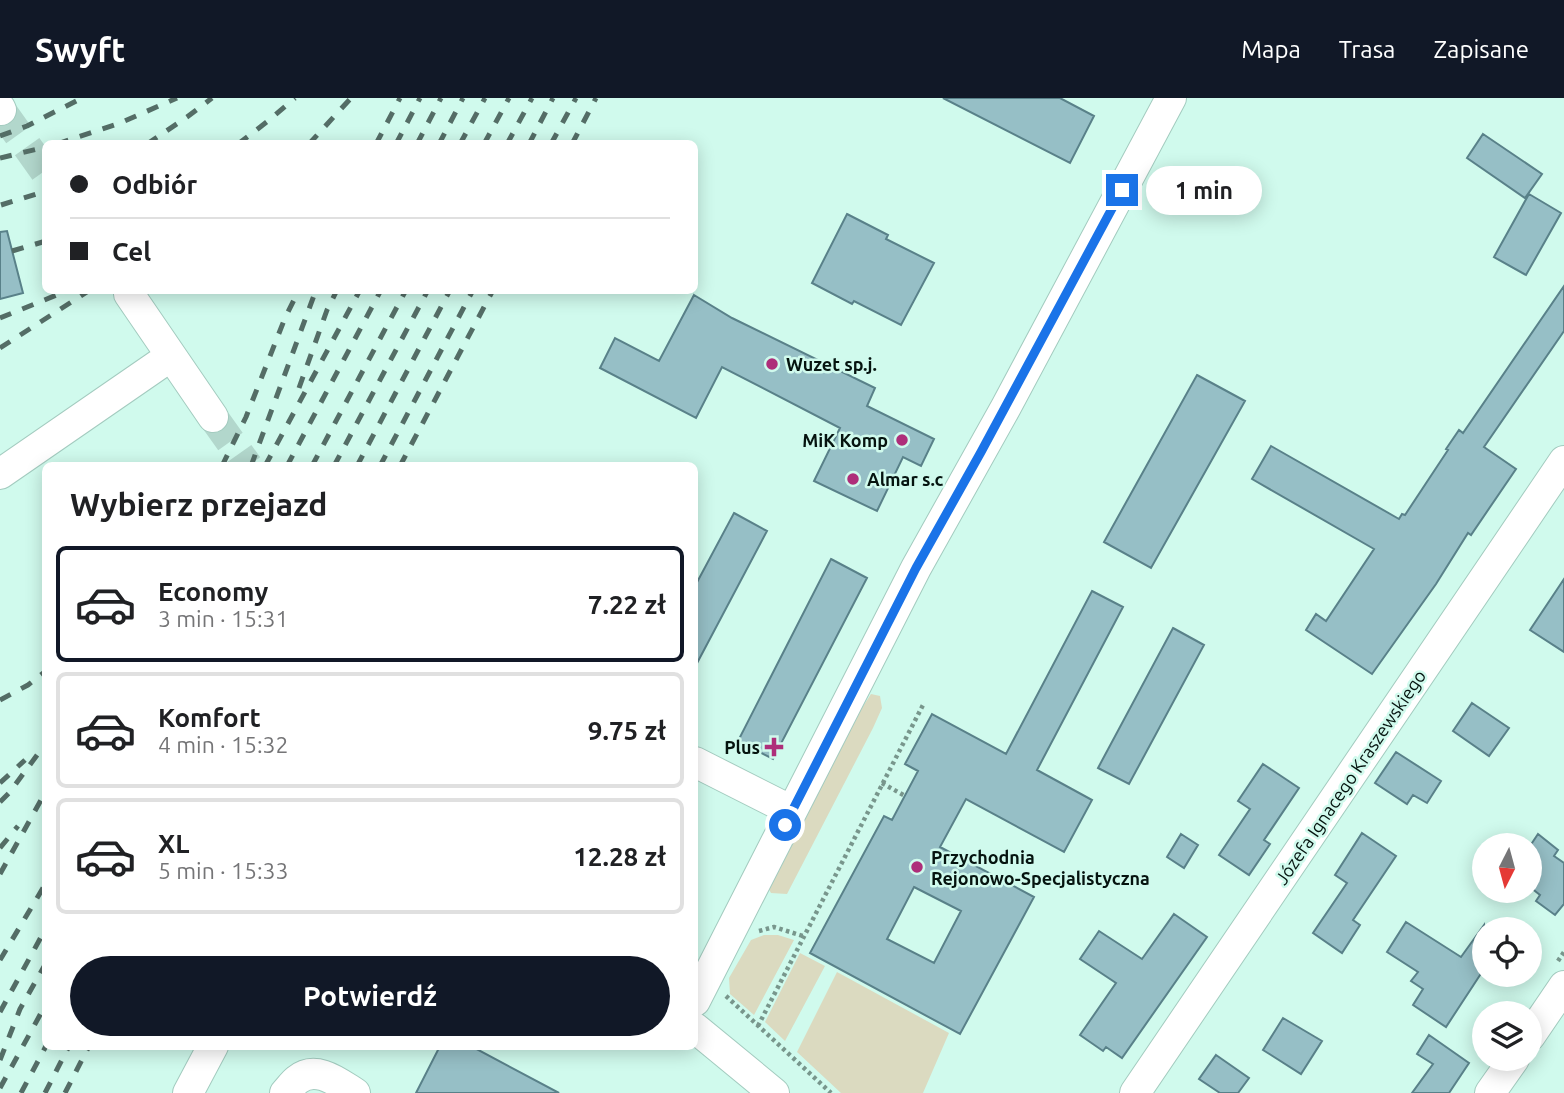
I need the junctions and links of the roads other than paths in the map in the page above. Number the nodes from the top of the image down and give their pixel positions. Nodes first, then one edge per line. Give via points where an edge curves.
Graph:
1 (1171, 98) edge
2 (129, 295) dead end
3 (171, 356) junction
4 (213, 417) tunnel mouth
5 (1564, 461) edge
6 (0, 474) edge
7 (698, 764) edge
8 (792, 811) junction
9 (1564, 986) edge
10 (698, 995) edge
11 (1542, 1018) edge
12 (698, 1030) edge
13 (211, 1050) edge
14 (1506, 1071) edge
15 (188, 1093) edge
16 (285, 1093) edge
17 (355, 1093) edge
18 (774, 1093) edge
19 (1135, 1093) edge
20 (1490, 1093) edge

1 - 8 street via 916,568
2 - 3 street
3 - 4 street
3 - 6 street
5 - 19 street, Józefa Ignacego Kraszewskiego
7 - 8 street
8 - 10 street
9 - 11 street
12 - 18 street
13 - 15 street
14 - 20 street
16 - 17 street via 309,1074 324,1074

